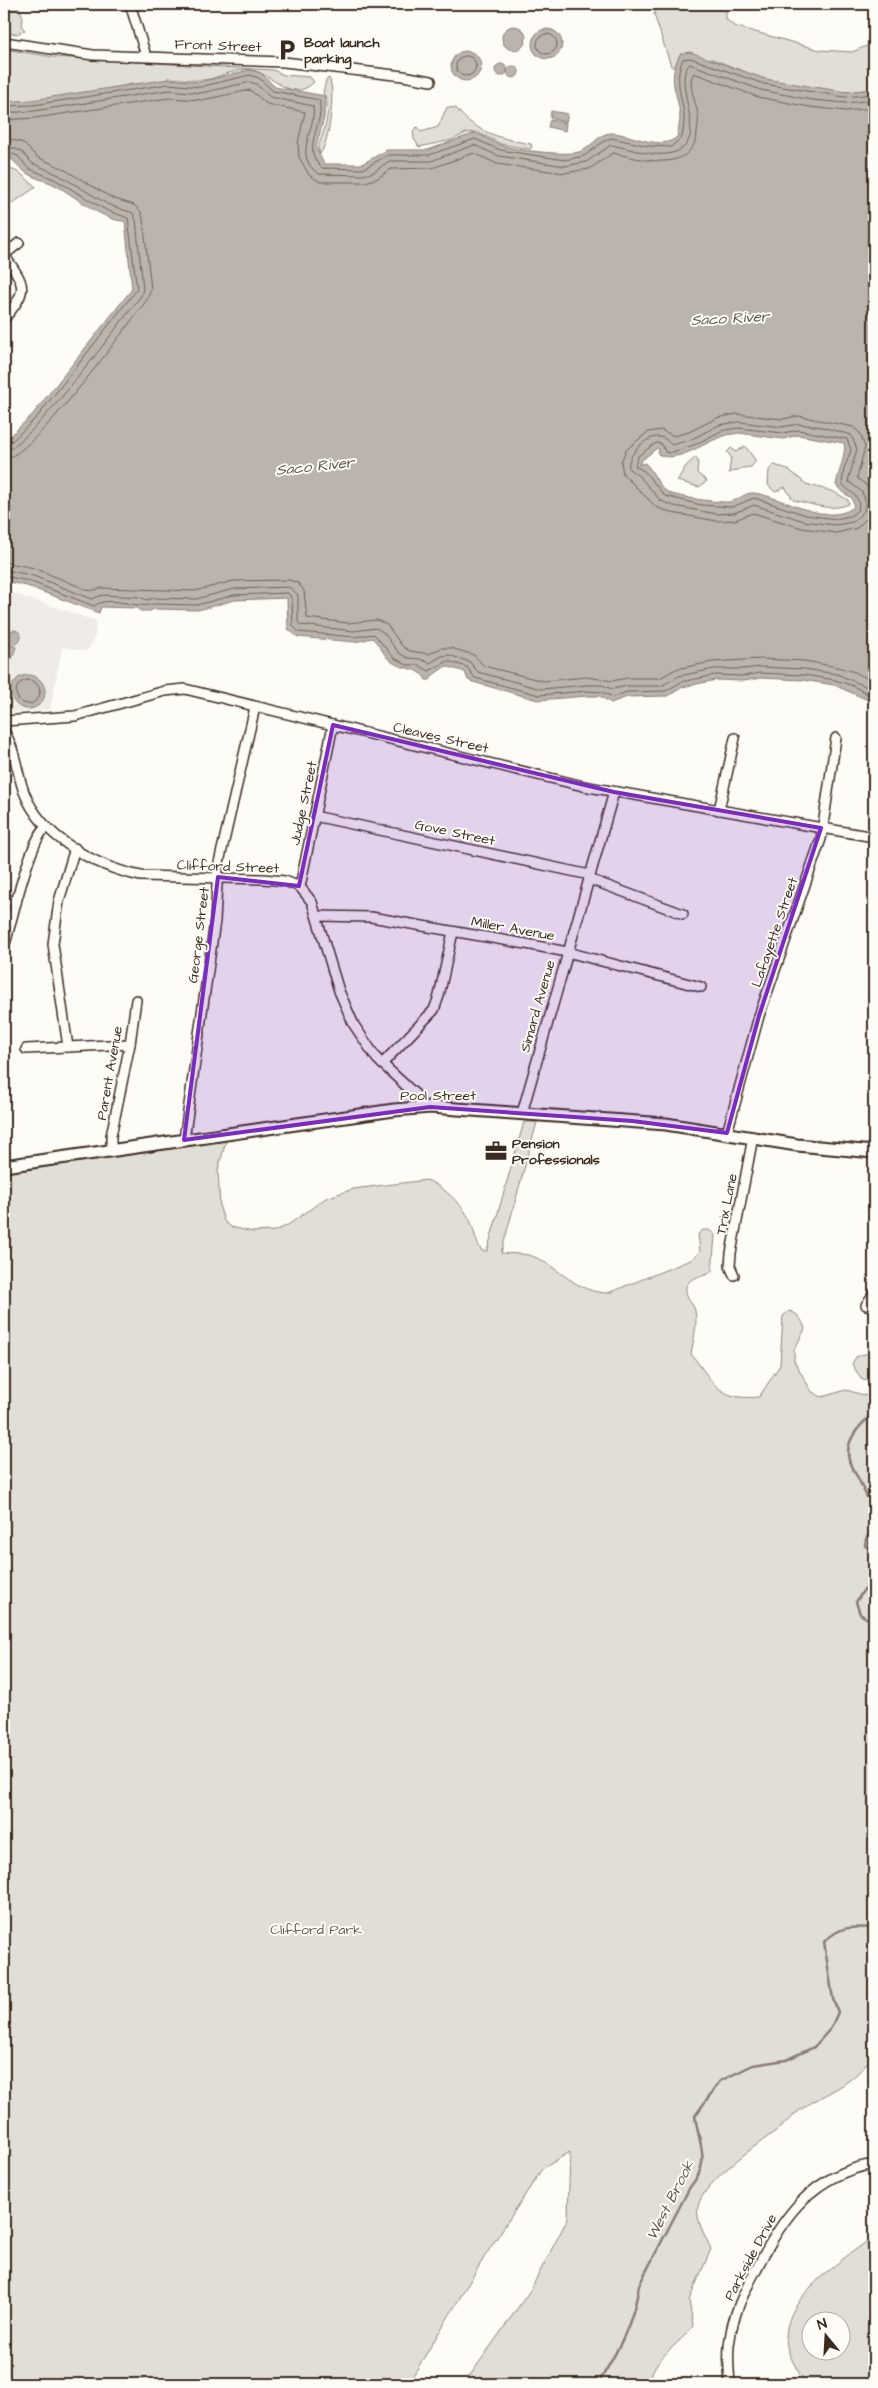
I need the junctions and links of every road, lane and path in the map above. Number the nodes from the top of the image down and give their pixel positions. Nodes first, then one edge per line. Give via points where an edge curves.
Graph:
1 (130, 4) edge
2 (4, 42) edge
3 (146, 56) junction
4 (431, 81) dead end
5 (20, 243) dead end
6 (4, 255) edge
7 (4, 319) edge
8 (255, 707) junction
9 (4, 721) edge
10 (333, 725) junction
11 (4, 731) edge
12 (735, 738) dead end
13 (836, 738) dead end
14 (614, 792) junction
15 (719, 810) junction
16 (314, 816) junction
17 (46, 827) junction
18 (821, 828) junction
19 (874, 837) edge
20 (75, 848) junction
21 (218, 877) junction
22 (589, 877) junction
23 (300, 887) junction
24 (4, 898) edge
25 (16, 903) junction
26 (683, 914) dead end
27 (317, 916) junction
28 (453, 932) junction
29 (6, 941) dead end
30 (567, 952) junction
31 (701, 987) dead end
32 (136, 1000) dead end
33 (130, 1044) junction
34 (68, 1047) junction
35 (26, 1049) dead end
36 (382, 1064) junction
37 (422, 1107) junction
38 (522, 1113) junction
39 (727, 1133) junction
40 (754, 1137) junction
41 (184, 1140) junction
42 (111, 1151) junction
43 (874, 1152) edge
44 (4, 1166) edge
45 (734, 1276) dead end
46 (874, 1293) edge
47 (866, 1305) dead end
48 (874, 2164) edge
49 (730, 2384) edge

1 - 3 street
2 - 3 street, Front Street via 66,52
3 - 4 street, Front Street via 284,62
5 - 6 street
6 - 7 street via 23,288 19,301
8 - 9 street, Cleaves Street via 175,689 75,716
8 - 10 street, Cleaves Street
8 - 21 street, George Street
10 - 14 street, Cleaves Street
10 - 16 street, Judge Street
11 - 17 street, Clifford Street via 27,799
12 - 15 street
13 - 18 street, Lafayette Street
14 - 15 street, Cleaves Street
14 - 22 street, Simard Avenue
15 - 18 street, Cleaves Street
16 - 22 street, Gove Street
16 - 23 street, Judge Street
17 - 20 street, Clifford Street
17 - 25 street via 37,840
18 - 19 street, Cleaves Street
18 - 39 street, Lafayette Street via 821,839 757,1023
20 - 21 street, Clifford Street via 141,876
20 - 34 street via 59,901 53,944
21 - 23 street, Clifford Street via 285,881
21 - 41 street, George Street via 216,921
22 - 26 street, Gove Street
22 - 30 street, Simard Avenue
23 - 27 street via 312,902
24 - 25 street
25 - 29 street
27 - 28 street, Miller Avenue via 371,917
27 - 36 street via 345,1007 362,1039
28 - 30 street, Miller Avenue
28 - 36 street via 434,1010
30 - 31 street, Miller Avenue
30 - 38 street, Simard Avenue
32 - 33 street, Parent Avenue
33 - 34 street
33 - 42 street, Parent Avenue via 111,1136
34 - 35 street
36 - 37 street via 417,1096
37 - 38 main road, Pool Street
37 - 41 main road, Pool Street
38 - 39 main road, Pool Street via 658,1123
39 - 40 main road, Pool Street
40 - 43 main road, Pool Street
40 - 45 street, Trix Lane via 732,1246 730,1266
41 - 42 main road, Pool Street
42 - 44 main road, Pool Street
46 - 47 street
48 - 49 street, Parkside Drive via 842,2174 818,2187 794,2207 777,2230 747,2287 733,2324 728,2357

